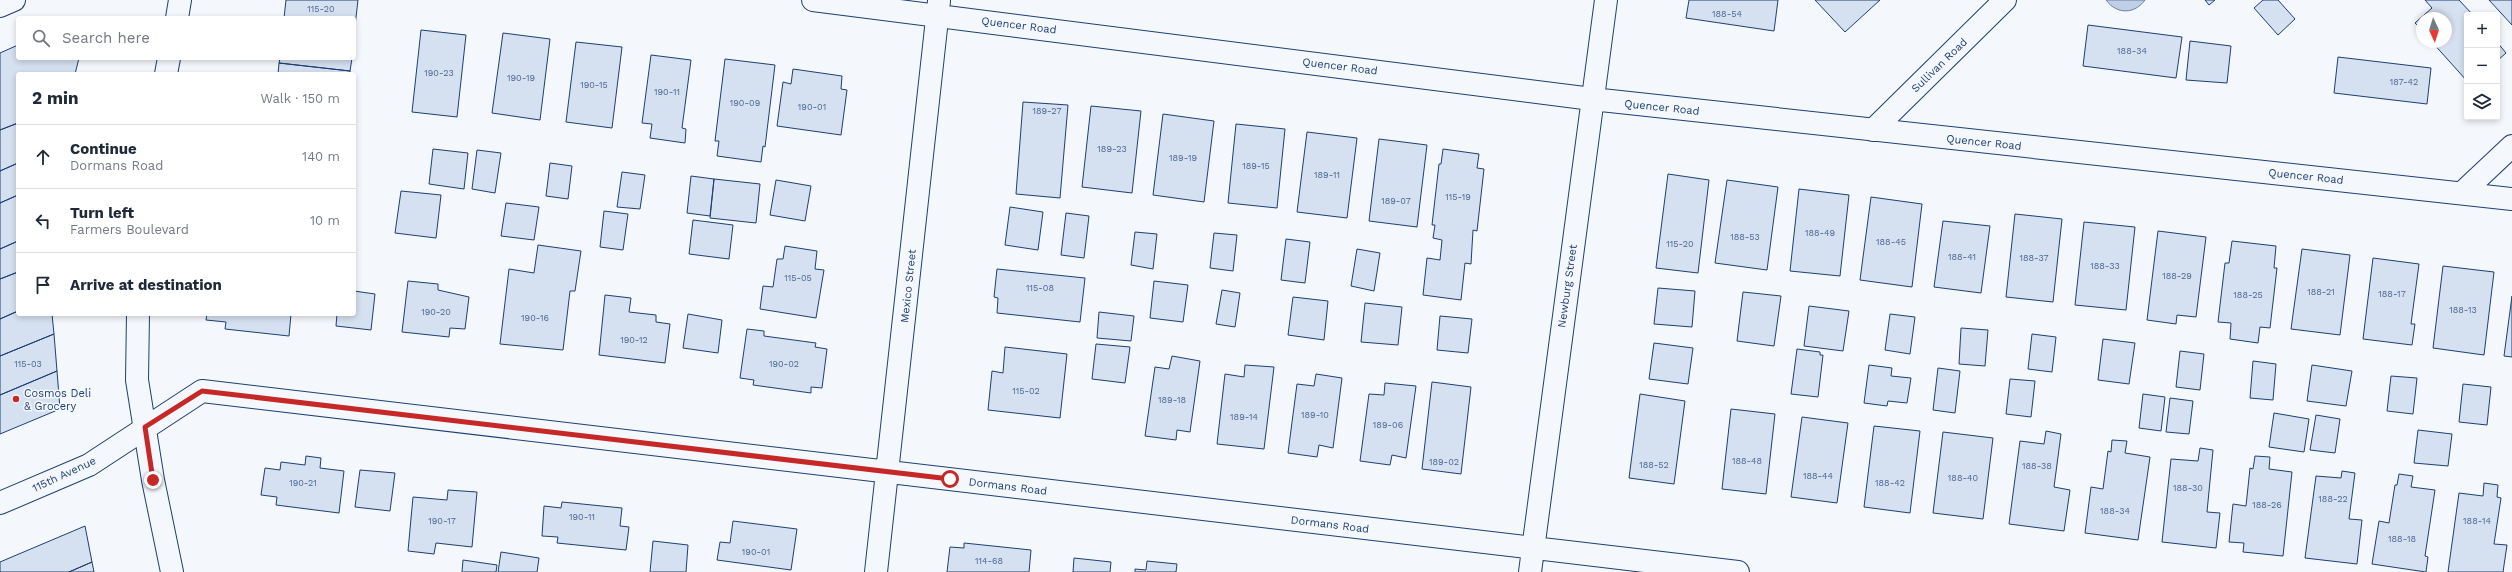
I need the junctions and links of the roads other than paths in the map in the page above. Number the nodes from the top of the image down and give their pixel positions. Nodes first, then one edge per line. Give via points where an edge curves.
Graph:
1 (14, 0) edge
2 (180, 0) edge
3 (813, 0) edge
4 (1606, 0) edge
5 (2006, 0) edge
6 (0, 6) edge
7 (938, 7) edge
8 (177, 16) edge
9 (169, 60) edge
10 (166, 72) edge
11 (1592, 99) junction
12 (1873, 130) junction
13 (2512, 146) edge
14 (2462, 193) junction
15 (2512, 198) edge
16 (138, 316) edge
17 (145, 427) junction
18 (888, 470) junction
19 (0, 503) edge
20 (1532, 548) junction
21 (172, 572) edge
22 (876, 572) edge
23 (1530, 572) edge
24 (1738, 572) edge

1 - 6 street
2 - 8 street
3 - 7 street, Quencer Road
4 - 11 street, Newburg Street
5 - 12 street, Sullivan Road
7 - 11 street, Quencer Road
7 - 18 street, Mexico Street
9 - 10 street
11 - 12 street, Quencer Road
11 - 20 street, Newburg Street
12 - 14 street, Quencer Road
13 - 14 street
14 - 15 street, Quencer Road
16 - 17 street via 137,380
17 - 18 street, Dormans Road via 202,391
17 - 19 street, 115th Avenue via 89,465
17 - 21 street
18 - 20 street, Dormans Road
18 - 22 street, Mexico Street
20 - 23 street, Newburg Street
20 - 24 street, Dormans Road

